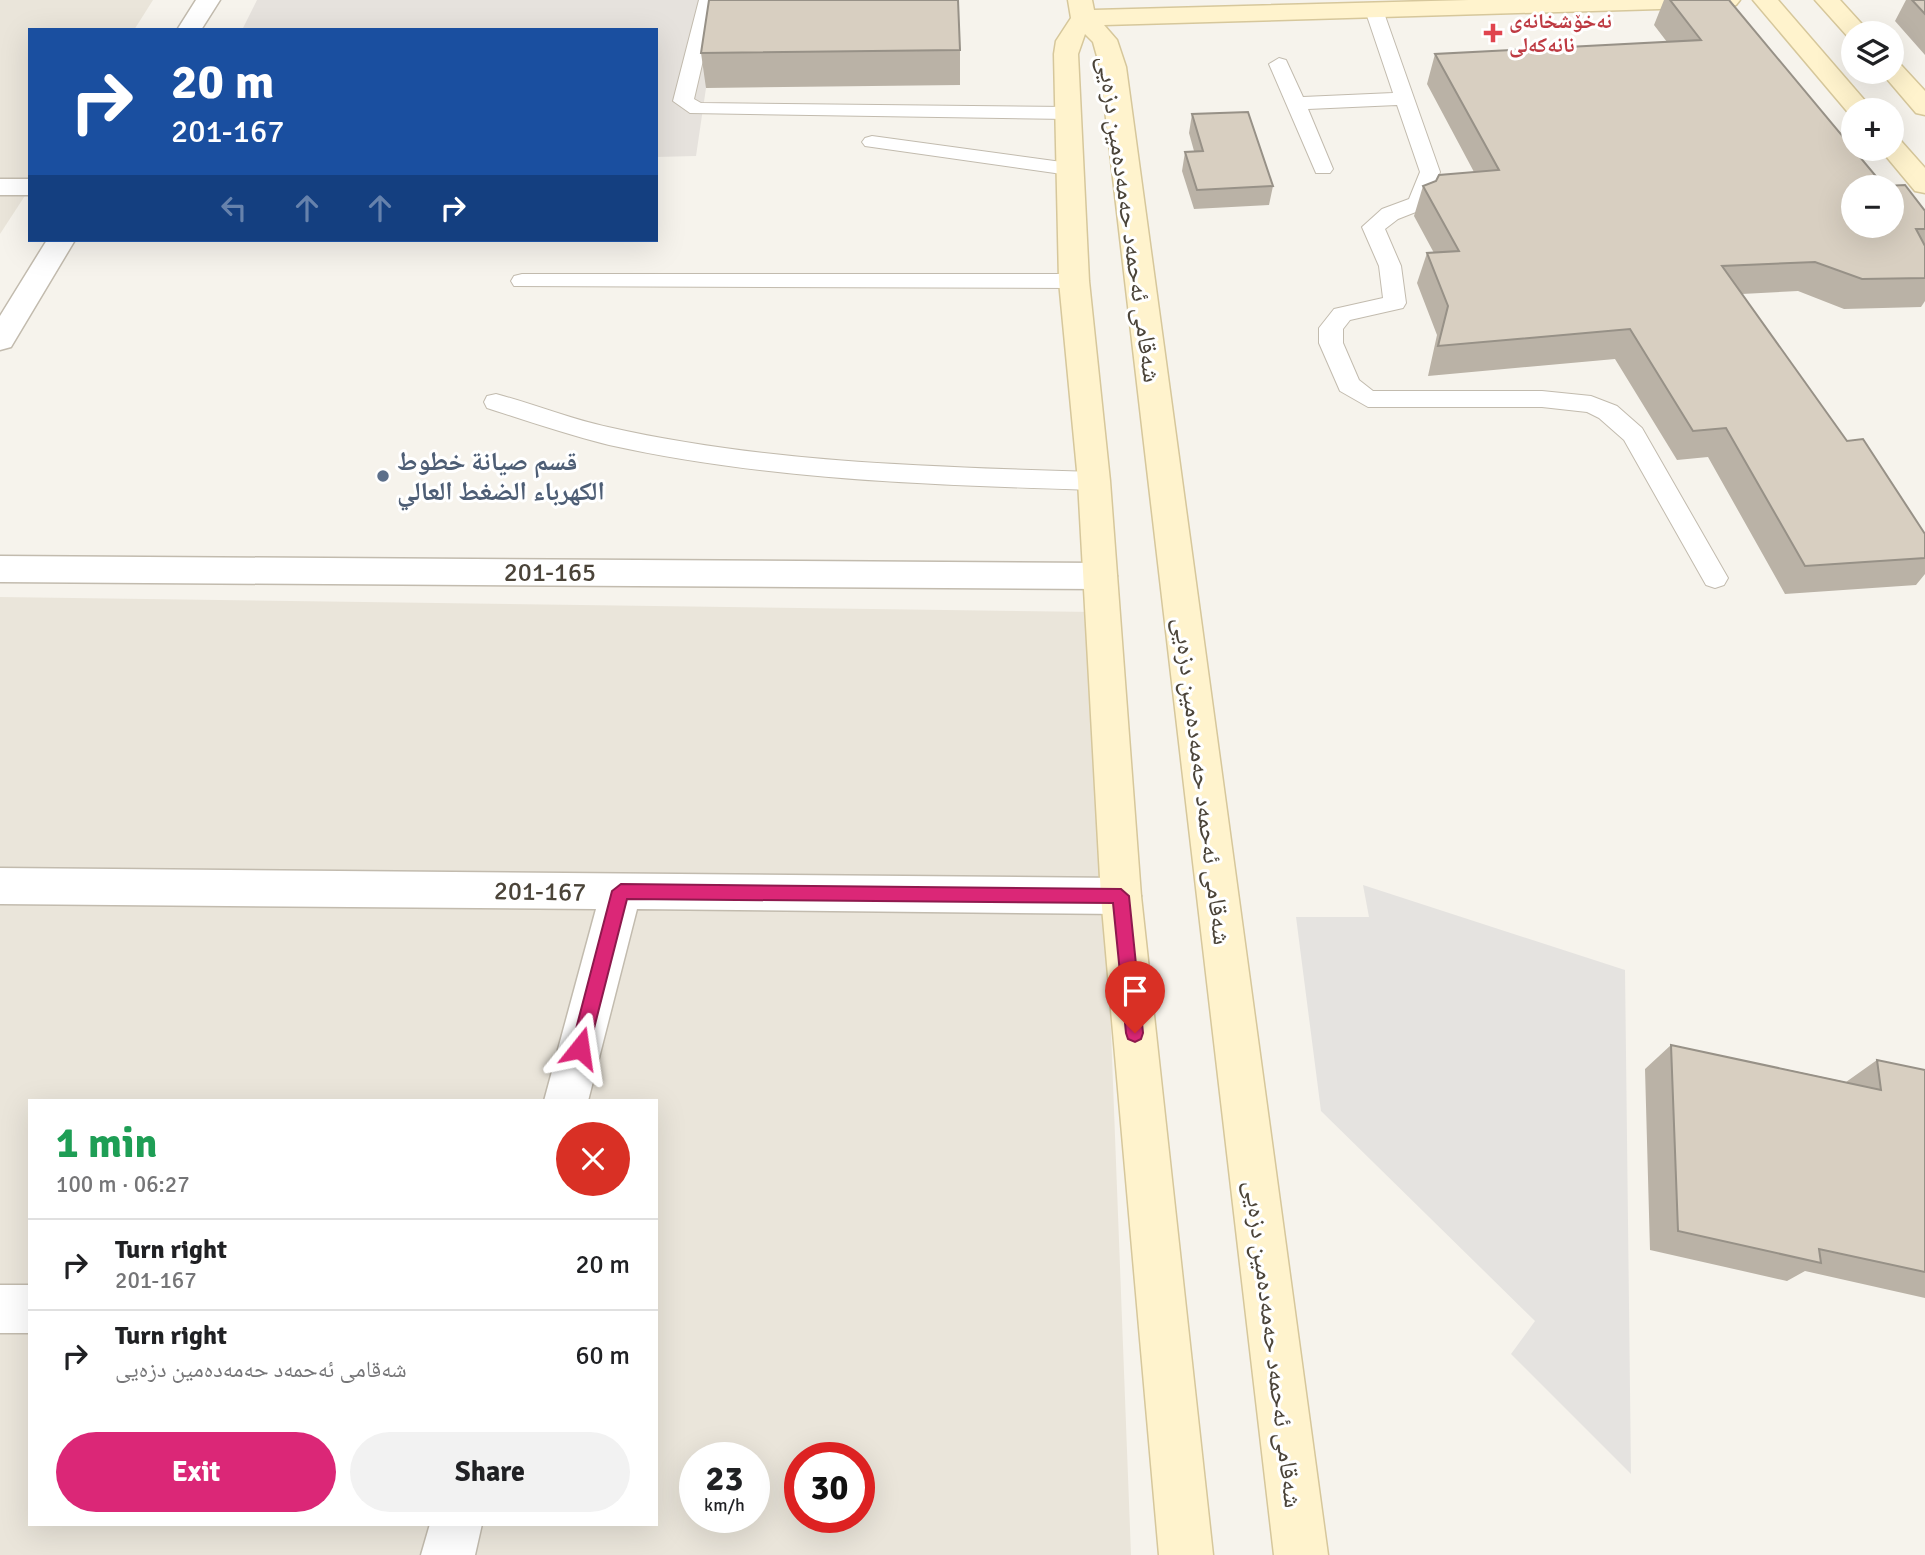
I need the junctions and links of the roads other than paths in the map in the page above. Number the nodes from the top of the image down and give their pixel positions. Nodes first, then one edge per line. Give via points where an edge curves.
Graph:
1 (208, 0) edge
2 (708, 0) edge
3 (1728, 0) edge
4 (1765, 0) edge
5 (1827, 0) edge
6 (1081, 9) edge
7 (1374, 10) junction
8 (1847, 21) edge
9 (190, 28) edge
10 (1279, 64) dead end
11 (1904, 83) edge
12 (1850, 98) edge
13 (1404, 99) junction
14 (1297, 103) junction
15 (1925, 107) edge
16 (1068, 113) junction
17 (872, 142) dead end
18 (1904, 161) edge
19 (1069, 169) junction
20 (1323, 169) dead end
21 (1925, 185) edge
22 (0, 187) edge
23 (28, 187) edge
24 (60, 242) edge
25 (522, 281) dead end
26 (1074, 281) junction
27 (0, 340) edge
28 (496, 402) dead end
29 (1094, 481) junction
30 (0, 569) edge
31 (1100, 576) junction
32 (1715, 578) dead end
33 (0, 886) edge
34 (621, 891) junction
35 (1121, 896) junction
36 (567, 1099) edge
37 (0, 1309) edge
38 (28, 1309) edge
39 (455, 1526) edge
40 (448, 1555) edge
41 (1186, 1555) edge
42 (1301, 1555) edge

1 - 9 street
2 - 16 lane via 684,100 698,109
3 - 7 street
4 - 12 street
5 - 8 street
6 - 7 street
6 - 16 street, شەقامی ئەحمەد حەمەدەمین دزەیی via 1066,54
6 - 42 street, شەقامی ئەحمەد حەمەدەمین دزەیی via 1105,40 1113,67
7 - 13 lane
10 - 14 lane
11 - 15 street
13 - 14 lane
13 - 32 lane via 1430,172 1418,203 1373,227 1390,266 1395,303 1342,314 1331,328 1331,343 1349,385 1368,399 1542,399 1591,404 1608,412 1633,434
14 - 20 lane
16 - 19 street, شەقامی ئەحمەد حەمەدەمین دزەیی
17 - 19 lane
18 - 21 street
19 - 26 street, شەقامی ئەحمەد حەمەدەمین دزەیی
22 - 23 street
24 - 27 street
25 - 26 lane
26 - 29 street, شەقامی ئەحمەد حەمەدەمین دزەیی
28 - 29 lane via 621,439 760,461 912,476
29 - 31 street, شەقامی ئەحمەد حەمەدەمین دزەیی
30 - 31 street, 201-165
31 - 35 street, شەقامی ئەحمەد حەمەدەمین دزەیی
33 - 34 street, 201-167
34 - 35 street, 201-167
34 - 36 street
35 - 41 street, شەقامی ئەحمەد حەمەدەمین دزەیی
37 - 38 street
39 - 40 street

